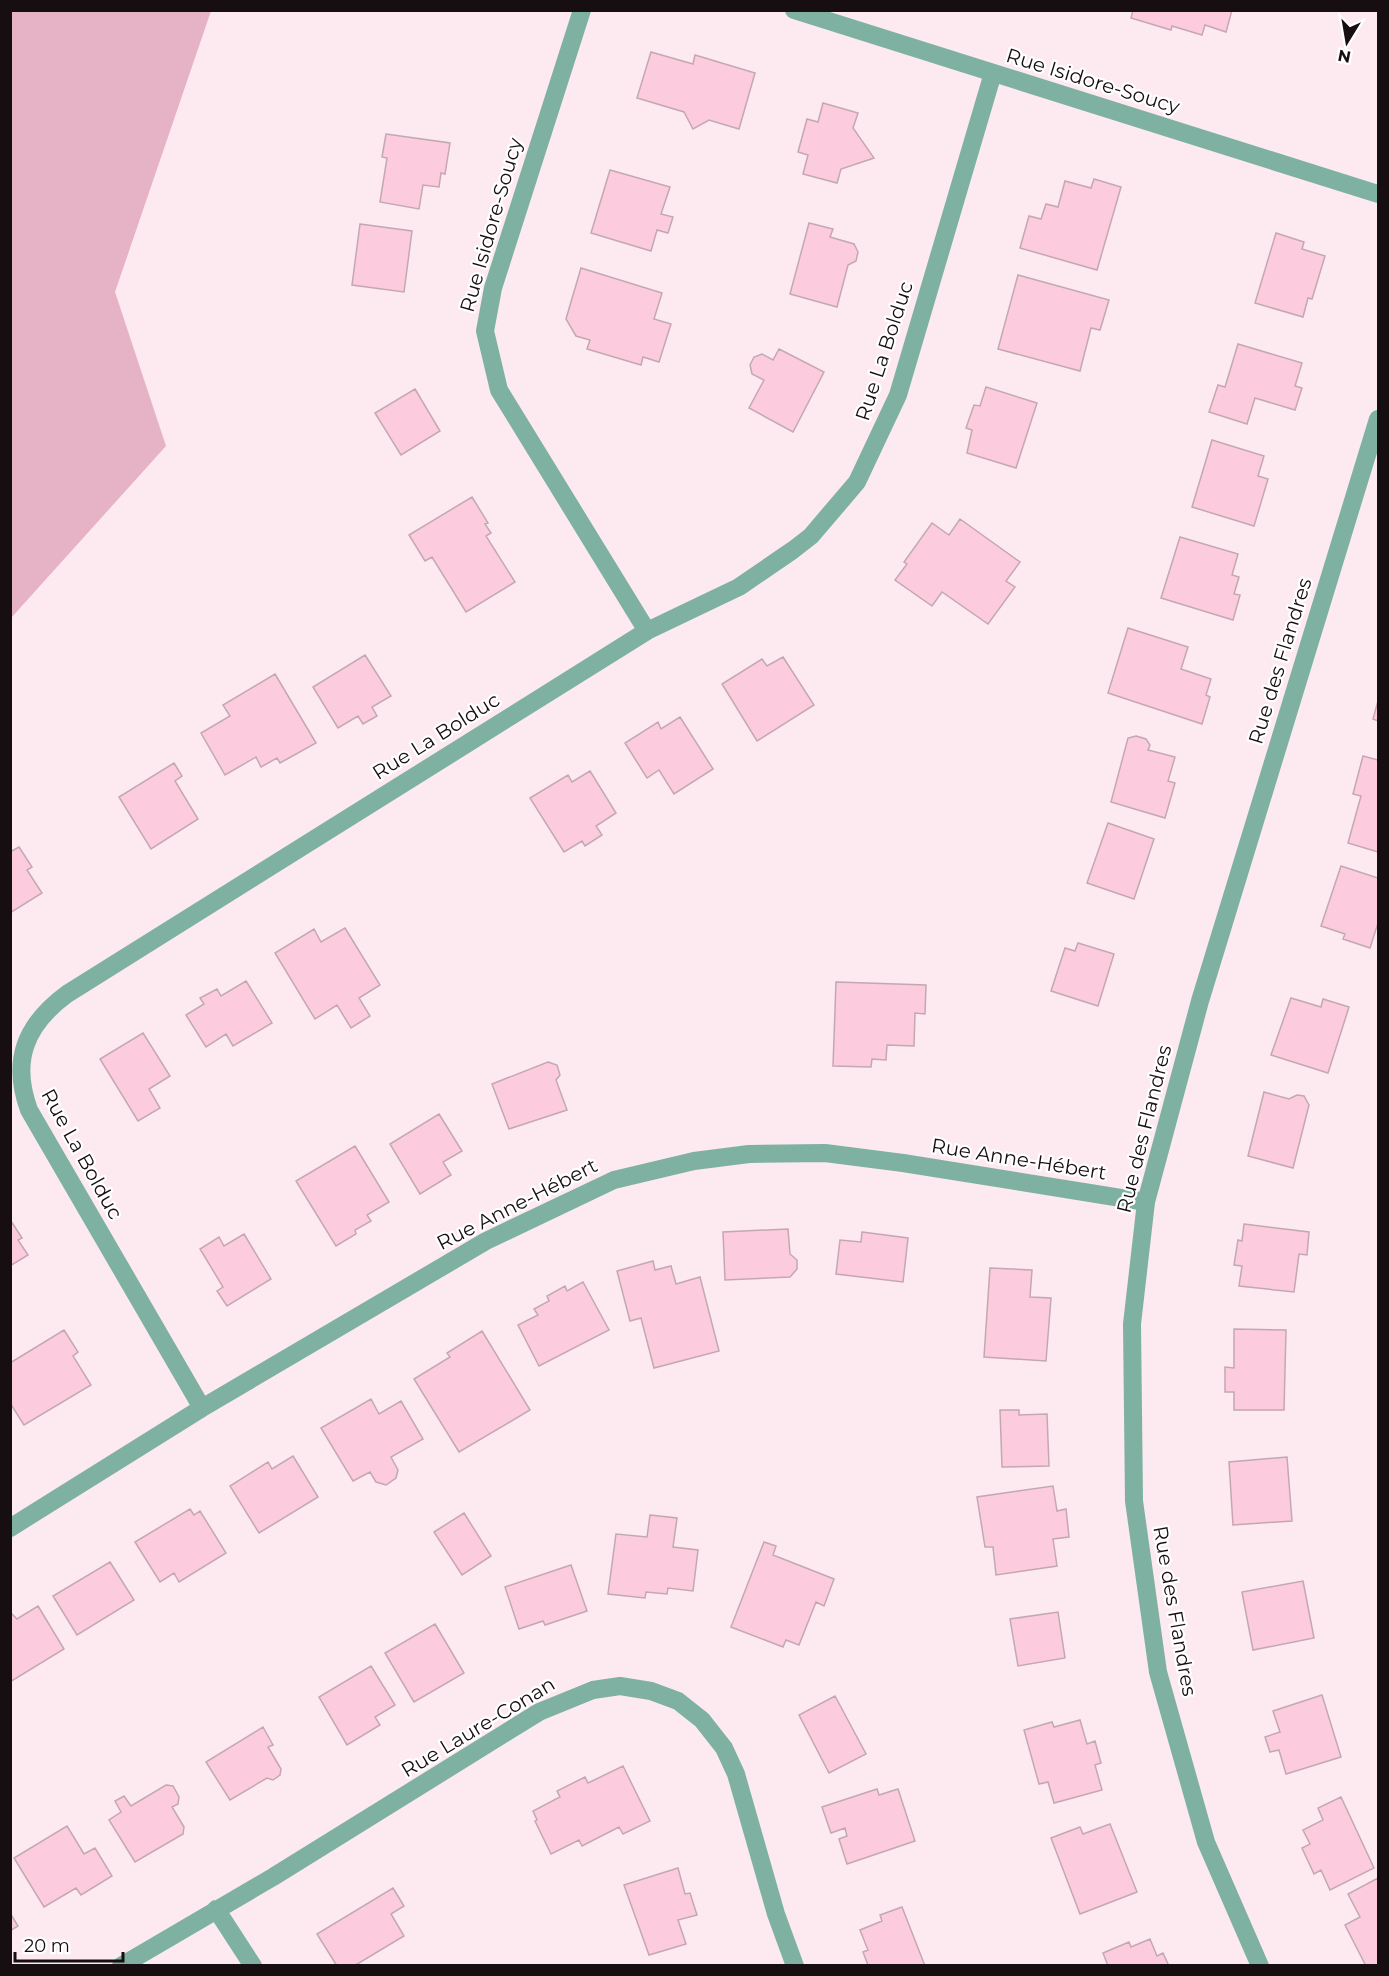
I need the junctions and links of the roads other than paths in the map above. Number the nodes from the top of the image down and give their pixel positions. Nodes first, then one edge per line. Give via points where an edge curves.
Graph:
1 (582, 10) edge
2 (794, 10) edge
3 (993, 73) junction
4 (1378, 194) edge
5 (1378, 419) edge
6 (646, 631) junction
7 (1146, 1202) junction
8 (202, 1408) junction
9 (10, 1528) edge
10 (216, 1909) junction
11 (121, 1965) edge
12 (253, 1965) edge
13 (795, 1965) edge
14 (1260, 1965) edge

1 - 6 street, Rue Isidore-Soucy via 493,288 486,343 499,390
2 - 3 street, Rue Isidore-Soucy
3 - 4 street, Rue Isidore-Soucy
3 - 6 street, Rue La Bolduc via 898,395 856,482 811,536 775,562 739,587
5 - 7 street, Rue des Flandres via 1200,1000
6 - 8 street, Rue La Bolduc via 67,994 50,1006 25,1043 22,1090 29,1110
7 - 8 street, Rue Anne-Hébert via 825,1153 748,1154 654,1169 614,1180 496,1236
7 - 14 street, Rue des Flandres via 1132,1324 1134,1501 1158,1672 1206,1842
8 - 9 street, Rue Anne-Hébert
10 - 11 street, Rue Laure-Conan
10 - 12 street
10 - 13 street, Rue Laure-Conan via 539,1712 593,1690 620,1686 678,1701 702,1720 724,1748 736,1774 776,1914

